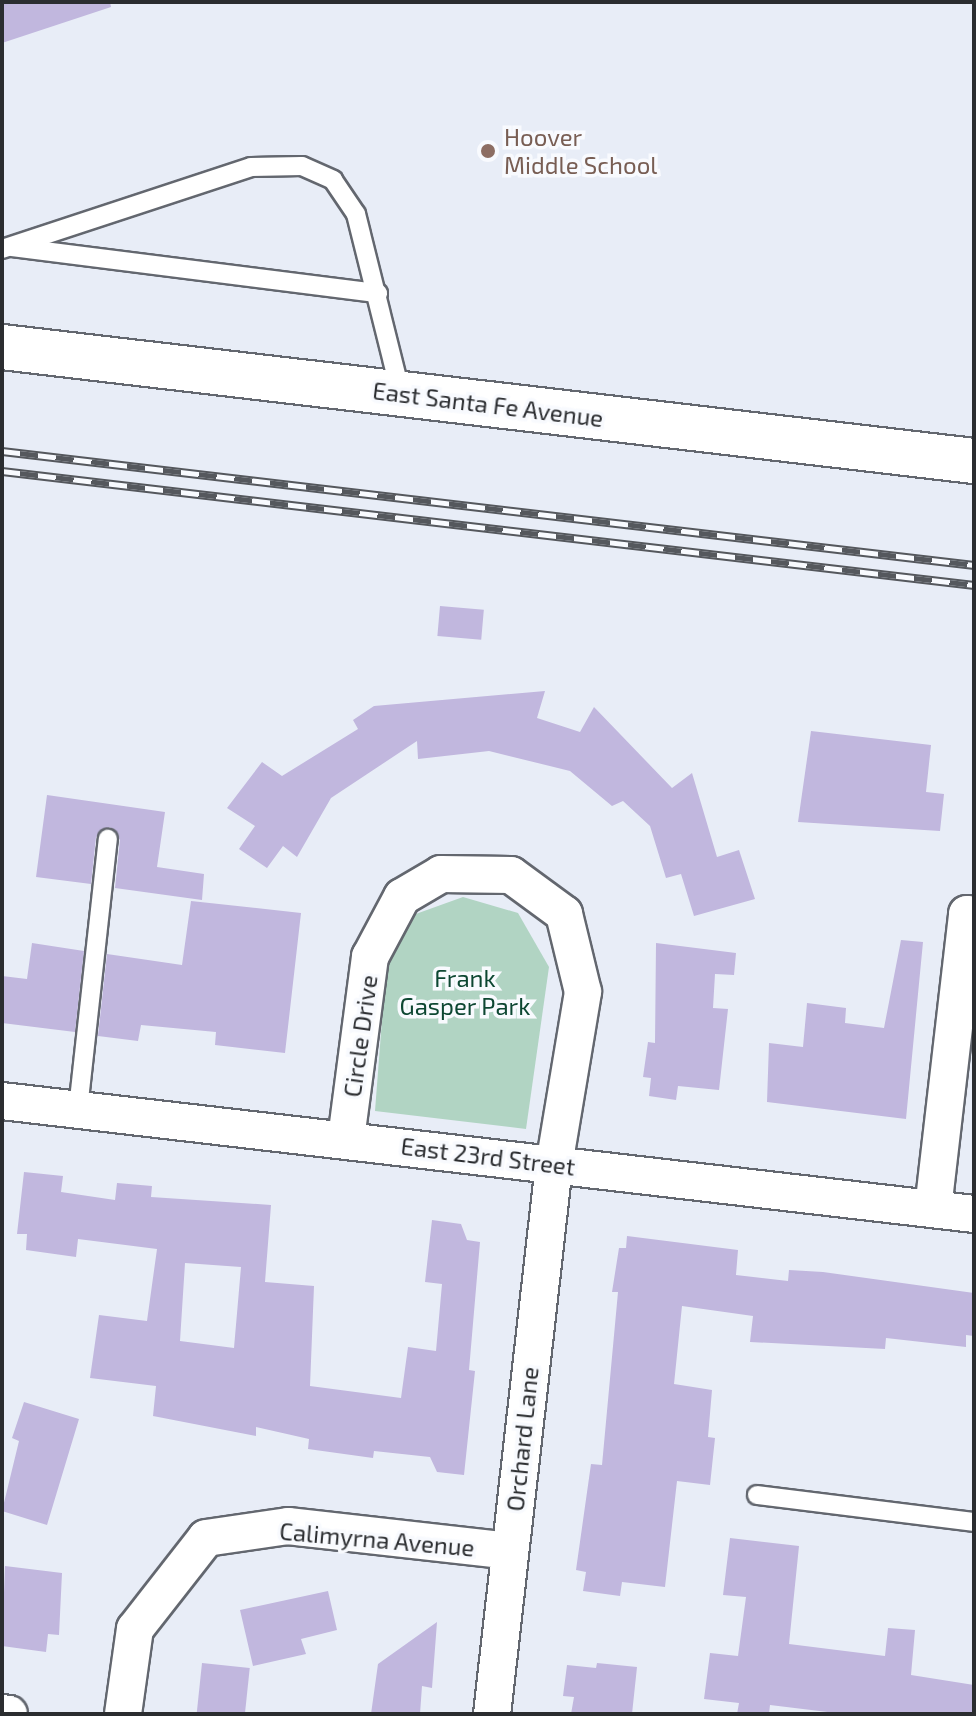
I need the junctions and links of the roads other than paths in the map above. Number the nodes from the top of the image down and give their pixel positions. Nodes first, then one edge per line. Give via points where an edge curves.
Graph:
1 (5, 248) edge
2 (378, 293) junction
3 (2, 347) edge
4 (401, 394) junction
5 (974, 461) edge
6 (108, 839) dead end
7 (971, 914) edge
8 (2, 1101) edge
9 (78, 1109) junction
10 (346, 1139) junction
11 (554, 1165) junction
12 (933, 1209) junction
13 (974, 1214) edge
14 (757, 1495) dead end
15 (974, 1522) edge
16 (510, 1551) junction
17 (2, 1713) edge
18 (9, 1714) edge
19 (123, 1714) edge
20 (492, 1714) edge

1 - 2 lane
1 - 2 lane via 251,167 302,166 333,180 356,214
2 - 4 lane
3 - 4 street, East Santa Fe Avenue
4 - 5 street, East Santa Fe Avenue
6 - 9 lane
7 - 12 street
8 - 9 street, East 23rd Street
9 - 10 street, East 23rd Street
10 - 11 street, East 23rd Street
10 - 11 street, Circle Drive via 370,957 402,897 441,874 511,875 564,914 583,992
11 - 12 street, East 23rd Street
11 - 16 street, Orchard Lane
12 - 13 street, East 23rd Street
14 - 15 lane
16 - 19 street, Calimyrna Avenue via 288,1526 206,1538 135,1629
16 - 20 street, Orchard Lane
17 - 18 street

